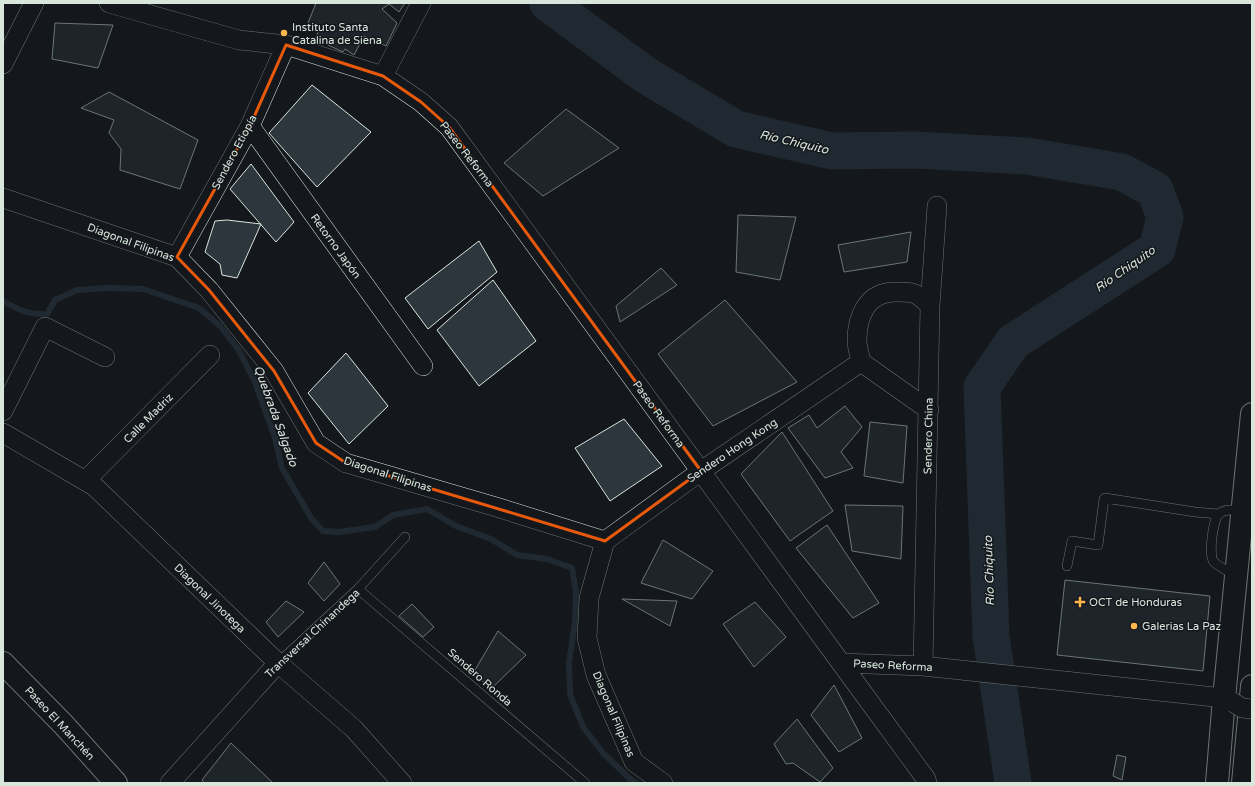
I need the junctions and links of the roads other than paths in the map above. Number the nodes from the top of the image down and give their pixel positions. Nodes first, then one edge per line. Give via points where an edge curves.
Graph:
1 (34, 3) edge
2 (109, 3) edge
3 (421, 3) edge
4 (147, 9) edge
5 (286, 46) junction
6 (3, 64) edge
7 (383, 76) junction
8 (250, 126) junction
9 (3, 198) edge
10 (937, 206) dead end
11 (177, 257) junction
12 (930, 306) junction
13 (210, 355) dead end
14 (105, 358) dead end
15 (861, 362) junction
16 (423, 366) dead end
17 (929, 410) junction
18 (3, 411) edge
19 (1252, 414) edge
20 (3, 433) edge
21 (700, 471) junction
22 (85, 481) junction
23 (1243, 510) junction
24 (1218, 514) junction
25 (405, 537) dead end
26 (605, 540) junction
27 (1067, 566) dead end
28 (1245, 569) edge
29 (358, 589) junction
30 (278, 663) junction
31 (841, 663) junction
32 (3, 664) edge
33 (923, 666) junction
34 (1252, 686) edge
35 (1229, 700) junction
36 (1252, 709) edge
37 (116, 783) edge
38 (170, 783) edge
39 (402, 783) edge
40 (585, 783) edge
41 (663, 783) edge
42 (926, 783) edge
43 (1217, 783) edge
44 (1243, 783) edge

1 - 6 street
2 - 4 street, Paseo Reforma
3 - 7 street
4 - 5 street, Paseo Reforma via 239,40
5 - 7 street, Paseo Reforma
5 - 8 street, Sendero Etiopía
7 - 21 street, Paseo Reforma via 421,102 449,127
8 - 11 street, Sendero Etiopía
8 - 16 street, Retorno Japón
9 - 11 street, Diagonal Filipinas
10 - 12 street, Sendero China
11 - 26 street, Diagonal Filipinas via 209,290 274,371 316,443 346,463
12 - 15 street via 917,294 905,292 888,292 876,296 866,304 859,322 857,341
12 - 17 street, Sendero China
13 - 22 street, Calle Madriz
14 - 18 street via 46,327
15 - 17 street
15 - 21 street, Sendero Hong Kong
17 - 33 street, Sendero China
19 - 23 main road
20 - 22 street, Diagonal Jinotega
21 - 26 street, Sendero Hong Kong
21 - 31 street, Paseo Reforma
22 - 30 street, Diagonal Jinotega via 94,486
23 - 24 lane via 1227,510
23 - 28 main road
24 - 27 lane via 1105,498 1098,545 1072,541
24 - 28 lane via 1211,547 1213,562
25 - 29 lane, Transversal Chinandega
26 - 41 street, Diagonal Filipinas via 589,598 587,638 596,675 634,762
28 - 35 main road
29 - 30 lane, Transversal Chinandega
29 - 40 lane, Sendero Ronda
30 - 38 street, Transversal Chinandega
30 - 39 street, Diagonal Jinotega via 354,729
31 - 33 street, Paseo Reforma
31 - 42 street
32 - 37 main road, Paseo El Manchén via 64,725
33 - 35 street, Paseo Reforma
34 - 44 main road
35 - 36 street, Paseo Reforma, bridge via 1242,708
35 - 43 main road

